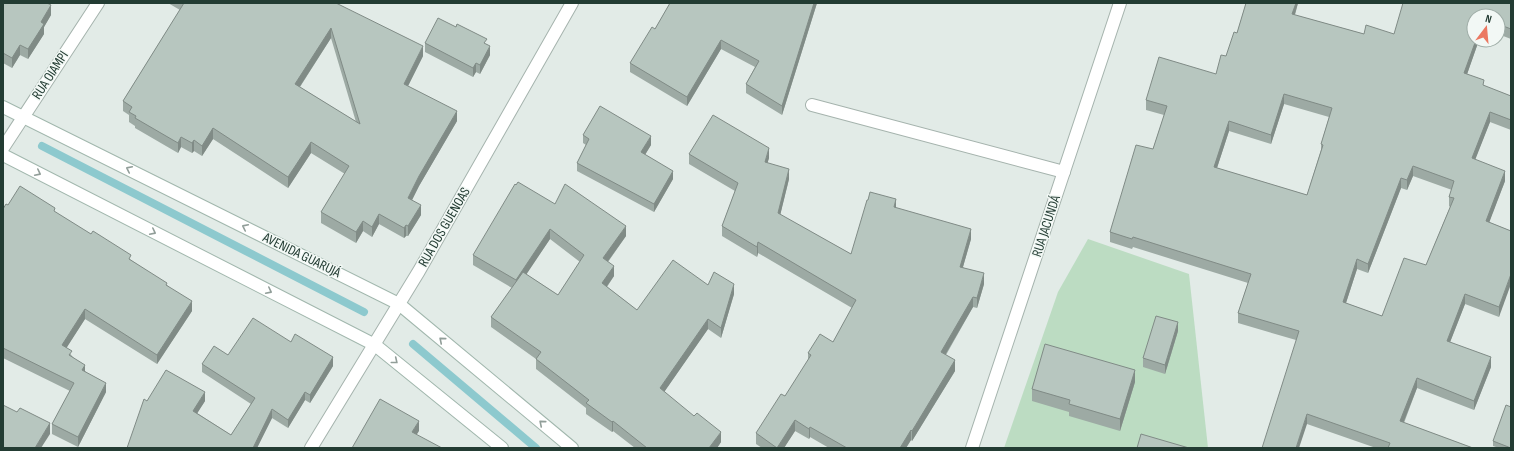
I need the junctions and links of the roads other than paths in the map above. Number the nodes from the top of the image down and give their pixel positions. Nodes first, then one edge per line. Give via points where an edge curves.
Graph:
1 (98, 3) edge
2 (572, 3) edge
3 (1120, 3) edge
4 (812, 105) dead end
5 (3, 107) edge
6 (24, 117) junction
7 (3, 148) edge
8 (3, 155) edge
9 (1064, 172) junction
10 (399, 304) junction
11 (375, 345) junction
12 (311, 448) edge
13 (502, 448) edge
14 (572, 448) edge
15 (972, 448) edge

1 - 6 street, RUA OIAMPI
2 - 10 street, RUA DOS GUENOAS
3 - 9 street, RUA JACUNDÁ
4 - 9 street
5 - 6 street, AVENIDA GUARUJÁ
6 - 7 street, RUA OIAMPI
10 -> 6 street, AVENIDA GUARUJÁ
8 -> 11 street
9 - 15 street, RUA JACUNDÁ
10 - 11 street, RUA DOS GUENOAS
14 -> 10 street, AVENIDA GUARUJÁ
11 - 12 street, RUA DOS GUENOAS
11 -> 13 street

